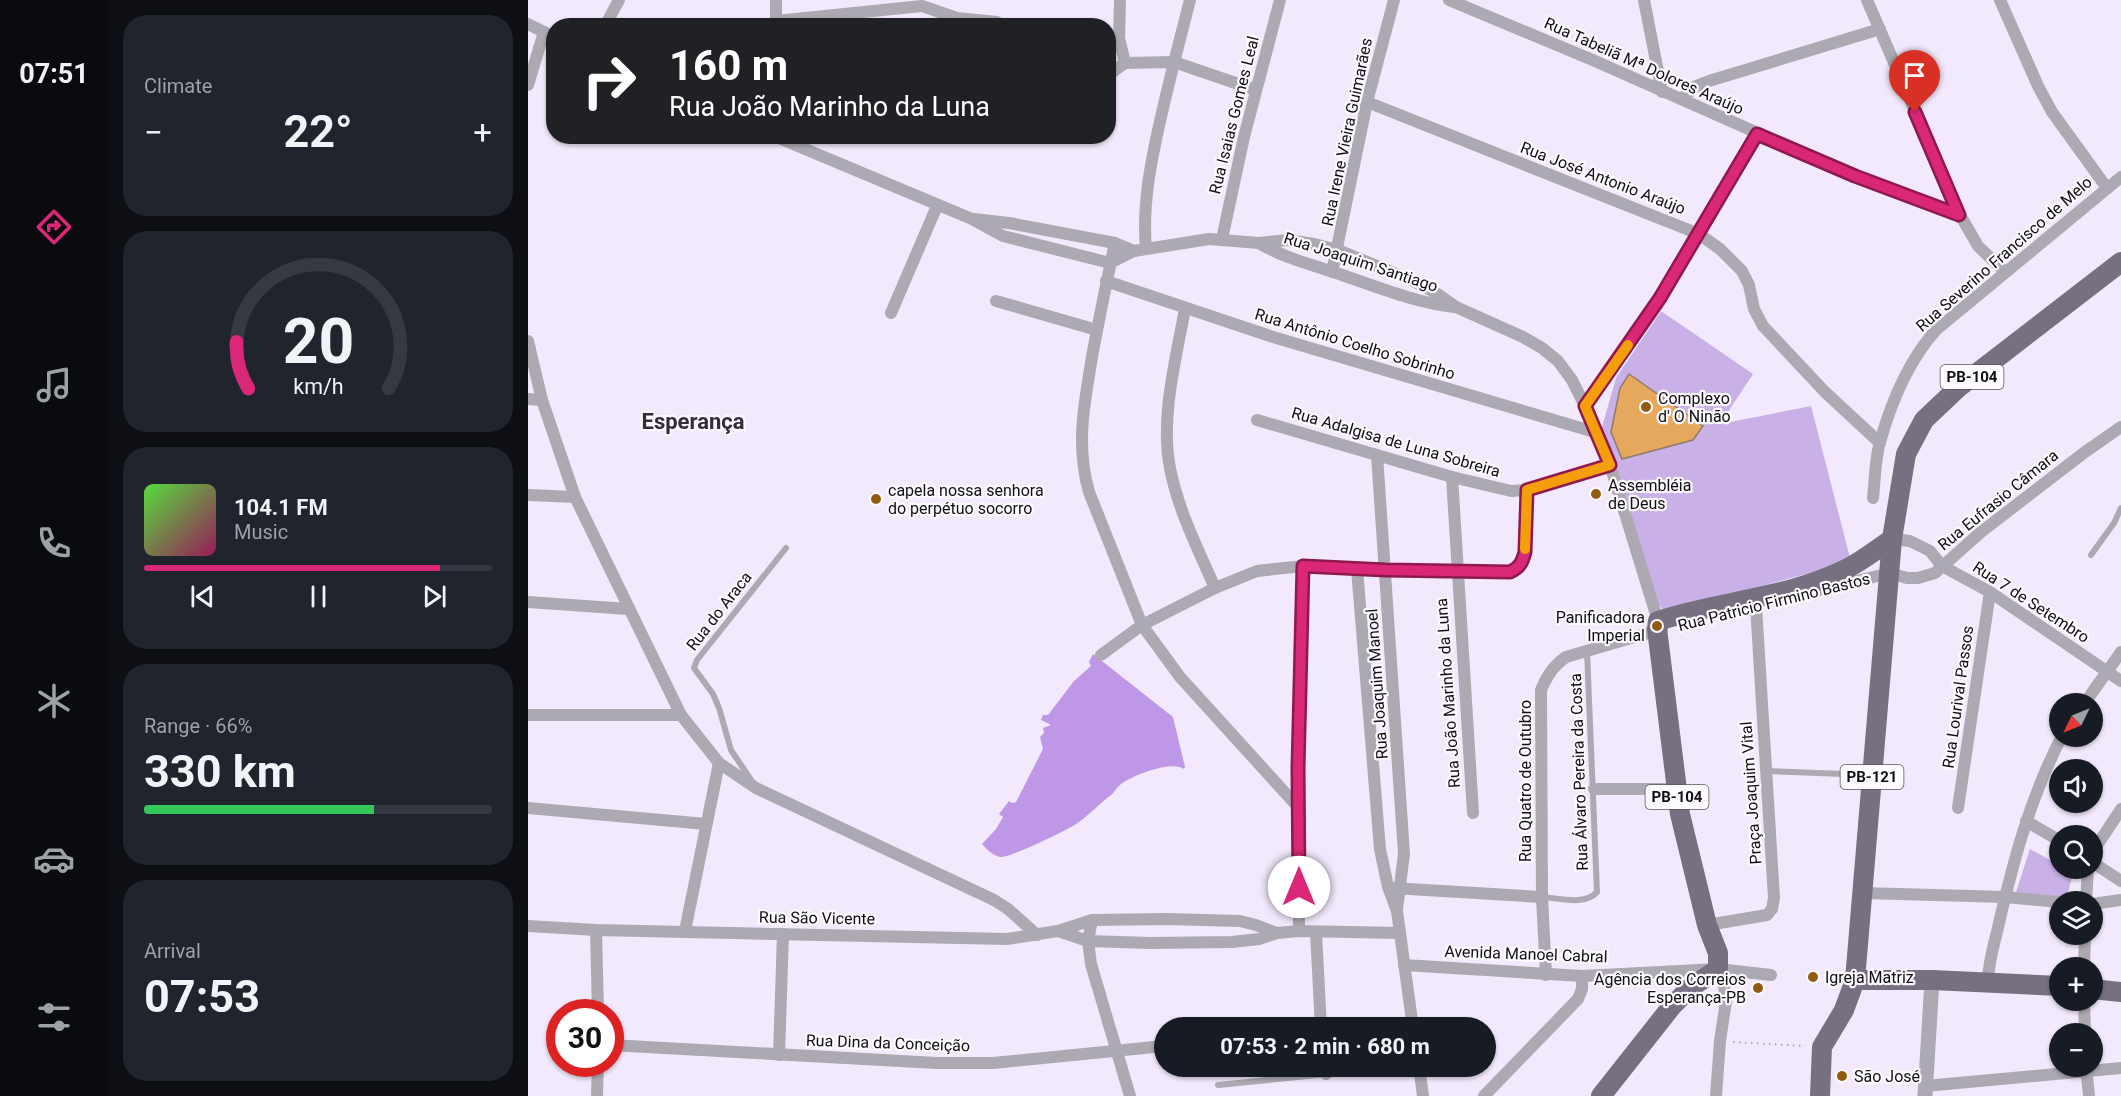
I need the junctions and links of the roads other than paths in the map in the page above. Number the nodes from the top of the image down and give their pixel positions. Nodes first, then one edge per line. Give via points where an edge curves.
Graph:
1 (619, 0) edge
2 (776, 0) edge
3 (1120, 0) edge
4 (1190, 0) edge
5 (1280, 0) edge
6 (1394, 0) edge
7 (1449, 0) edge
8 (1644, 0) edge
9 (1867, 0) edge
10 (2000, 0) edge
11 (609, 18) edge
12 (776, 18) edge
13 (819, 18) edge
14 (957, 18) edge
15 (528, 24) edge
16 (1880, 29) junction
17 (546, 33) edge
18 (546, 42) edge
19 (1174, 62) junction
20 (1125, 63) junction
21 (1116, 69) edge
22 (528, 86) edge
23 (1256, 90) junction
24 (1662, 92) junction
25 (1681, 99) junction
26 (1367, 102) junction
27 (1757, 134) junction
28 (793, 144) edge
29 (2121, 177) edge
30 (2107, 188) junction
31 (937, 206) junction
32 (1959, 215) junction
33 (972, 219) junction
34 (1699, 234) junction
35 (1222, 239) junction
36 (1115, 243) junction
37 (1259, 243) junction
38 (1140, 250) junction
39 (1338, 250) junction
40 (2121, 262) edge
41 (1110, 263) junction
42 (1332, 272) junction
43 (2005, 272) junction
44 (1106, 281) junction
45 (996, 301) dead end
46 (1456, 307) junction
47 (1185, 309) junction
48 (891, 313) dead end
49 (1097, 330) junction
50 (528, 341) edge
51 (528, 399) edge
52 (542, 400) junction
53 (1585, 406) junction
54 (1257, 420) dead end
55 (2121, 427) edge
56 (1598, 433) junction
57 (1880, 443) junction
58 (1377, 454) junction
59 (1610, 465) junction
60 (1452, 477) junction
61 (1527, 490) junction
62 (528, 495) edge
63 (575, 497) junction
64 (1873, 498) dead end
65 (2121, 508) edge
66 (1892, 539) junction
67 (786, 549) dead end
68 (2091, 555) dead end
69 (1303, 566) junction
70 (1942, 566) junction
71 (1357, 569) junction
72 (1386, 570) junction
73 (1457, 571) junction
74 (1890, 573) junction
75 (1215, 588) junction
76 (1990, 592) junction
77 (528, 602) edge
78 (1756, 606) junction
79 (628, 609) junction
80 (1142, 625) junction
81 (1658, 625) junction
82 (1587, 650) junction
83 (2121, 652) edge
84 (1101, 655) dead end
85 (2107, 670) junction
86 (2121, 681) edge
87 (2091, 693) edge
88 (528, 715) edge
89 (681, 715) junction
90 (2057, 747) edge
91 (719, 763) junction
92 (1766, 771) junction
93 (1872, 775) junction
94 (756, 788) junction
95 (1594, 789) junction
96 (1676, 789) junction
97 (1298, 807) junction
98 (528, 808) edge
99 (1958, 808) dead end
100 (2121, 809) edge
101 (1473, 813) dead end
102 (2026, 821) junction
103 (706, 824) junction
104 (2049, 835) edge
105 (2103, 836) edge
106 (2103, 870) edge
107 (2121, 882) edge
108 (1394, 888) junction
109 (1863, 893) junction
110 (1542, 897) junction
111 (2005, 897) junction
112 (2121, 900) edge
113 (2049, 901) edge
114 (2103, 902) edge
115 (1092, 920) junction
116 (1707, 925) junction
117 (528, 926) edge
118 (596, 930) junction
119 (1058, 931) junction
120 (685, 932) junction
121 (1299, 932) junction
122 (1316, 932) junction
123 (1277, 933) junction
124 (1400, 933) junction
125 (783, 934) junction
126 (1037, 935) junction
127 (1089, 941) junction
128 (1404, 965) junction
129 (1718, 969) junction
130 (1546, 975) junction
131 (1771, 975) dead end
132 (1582, 976) junction
133 (1855, 980) junction
134 (1932, 980) junction
135 (1988, 982) junction
136 (2049, 985) edge
137 (2103, 990) edge
138 (2121, 992) edge
139 (597, 999) edge
140 (1320, 1017) edge
141 (1411, 1017) edge
142 (624, 1046) edge
143 (1154, 1047) edge
144 (1116, 1051) junction
145 (779, 1055) junction
146 (2121, 1068) edge
147 (2103, 1069) edge
148 (2049, 1074) edge
149 (598, 1077) edge
150 (1278, 1077) edge
151 (1420, 1077) edge
152 (2087, 1077) edge
153 (1218, 1086) dead end
154 (1925, 1091) edge
155 (597, 1096) edge
156 (1130, 1096) edge
157 (1423, 1096) edge
158 (1484, 1096) edge
159 (1601, 1096) edge
160 (1716, 1096) edge
161 (1820, 1096) edge
162 (2088, 1096) edge

1 - 11 street
2 - 12 street
3 - 20 street via 1119,38
4 - 19 street
5 - 23 street, Rua Isaias Gomes Leal
6 - 26 street, Rua Irene Vieira Guimarães
7 - 24 street, Rua Tabeliã Mª Dolores Araújo
8 - 24 street
9 - 16 street
10 - 30 street via 2052,112
13 - 14 street via 922,6
15 - 17 street
16 - 25 street via 1709,81
16 - 32 street
18 - 22 street
19 - 20 street
19 - 23 street
19 - 38 street via 1151,160
20 - 21 street
23 - 35 street, Rua Isaias Gomes Leal
24 - 25 street, Rua Tabeliã Mª Dolores Araújo
25 - 27 street, Rua Tabeliã Mª Dolores Araújo
26 - 34 street, Rua José Antonio Araújo
26 - 39 street, Rua Irene Vieira Guimarães
27 - 32 street, Rua Tabeliã Mª Dolores Araújo
27 - 34 street
28 - 31 street
29 - 30 street, Rua Severino Francisco de Melo
30 - 43 street, Rua Severino Francisco de Melo
31 - 33 street
31 - 48 street
32 - 43 street via 1978,246
33 - 36 street
33 - 41 street via 1003,236
34 - 53 street
34 - 57 street, Rua José Antonio Araújo via 1742,271 1762,326
35 - 37 street, Rua Joaquim Santiago
35 - 38 street, Rua Joaquim Santiago
36 - 38 street
36 - 41 street
37 - 39 street, Rua Joaquim Santiago via 1288,240
37 - 42 street, Rua Joaquim Santiago via 1288,258
38 - 41 street, Rua Joaquim Santiago
39 - 42 street, Rua Irene Vieira Guimarães
39 - 46 street, Rua Joaquim Santiago via 1411,280
40 - 66 main road, PB-104 via 1979,371 1924,420 1903,464
41 - 44 street
42 - 46 street, Rua Joaquim Santiago via 1406,297
43 - 57 street, Rua Severino Francisco de Melo via 1922,345
44 - 47 street, Rua Antônio Coelho Sobrinho
44 - 49 street
45 - 49 street
46 - 53 street, Rua Joaquim Santiago via 1542,348 1558,361
47 - 56 street, Rua Antônio Coelho Sobrinho
47 - 75 street via 1170,393 1169,467
49 - 80 street via 1081,435 1083,471
50 - 52 street
51 - 52 street
52 - 63 street
53 - 56 street, Rua Joaquim Santiago
54 - 58 street, Rua Adalgisa de Luna Sobreira
55 - 70 street, Rua Eufrasio Câmara
56 - 59 street, Rua Joaquim Santiago
57 - 64 street, Rua Severino Francisco de Melo
58 - 60 street, Rua Adalgisa de Luna Sobreira
58 - 72 street, Rua Joaquim Manoel
59 - 61 street
59 - 81 street, Rua Joaquim Santiago
60 - 61 street, Rua Adalgisa de Luna Sobreira via 1492,488
60 - 73 street, Rua João Marinho da Luna
61 - 73 street via 1525,552 1518,568 1510,572
62 - 63 street
63 - 79 street
65 - 68 lane
66 - 70 street, Rua 7 de Setembro via 1910,541 1930,551
66 - 74 main road, PB-121
66 - 81 main road, Rua Patricio Firmino Bastos via 1846,569
67 - 94 lane, Rua do Araca via 694,668 712,694 732,750
69 - 71 street
69 - 75 street via 1257,571
69 - 97 street
70 - 74 street, Rua Eufrasio Câmara via 1935,573 1918,578
70 - 76 street, Rua 7 de Setembro
71 - 72 street
71 - 108 street, Rua Joaquim Manoel via 1380,849
72 - 73 street
72 - 108 street, Rua Joaquim Manoel via 1404,854
73 - 101 street, Rua João Marinho da Luna
74 - 78 street, Rua Patricio Firmino Bastos
74 - 93 main road, PB-121
75 - 80 street
76 - 85 street, Rua 7 de Setembro
76 - 99 street, Rua Lourival Passos
77 - 79 street
78 - 81 street, Rua Patricio Firmino Bastos
78 - 92 street, Praça Joaquim Vital
79 - 89 street
80 - 84 street
80 - 97 street via 1180,677
81 - 82 street, Rua Quatro de Outubro
81 - 96 main road, PB-104
82 - 95 lane, Rua Álvaro Pereira da Costa
82 - 110 street, Rua Quatro de Outubro via 1558,662 1541,690
83 - 85 street
85 - 86 street, Rua 7 de Setembro
85 - 87 street
88 - 89 street
89 - 91 street
90 - 102 street
91 - 94 street
91 - 103 street
92 - 93 lane
92 - 116 street, Praça Joaquim Vital via 1772,909 1767,915
93 - 109 main road, PB-121
94 - 126 street via 994,900
95 - 96 street
95 - 110 lane, Rua Álvaro Pereira da Costa via 1597,892 1582,900
96 - 116 main road, PB-104
97 - 121 street
98 - 103 street
100 - 105 street
102 - 104 street
102 - 111 street
103 - 120 street
106 - 107 street
108 - 110 street
108 - 124 street, Rua Joaquim Manoel
109 - 111 street
109 - 133 main road, PB-121
110 - 130 street, Rua Quatro de Outubro
111 - 113 street
111 - 135 street
112 - 114 street
115 - 119 street, Rua São Vicente
115 - 123 street, Rua São Vicente via 1240,921
115 - 127 street
116 - 129 main road, PB-104 via 1718,953
117 - 118 street, Rua São Vicente
118 - 120 street, Rua São Vicente
118 - 139 street
119 - 126 street, Rua São Vicente
119 - 127 street, Rua São Vicente
120 - 125 street, Rua São Vicente
121 - 122 street, Rua São Vicente
121 - 123 street, Rua São Vicente
122 - 124 street, Rua São Vicente
122 - 140 street
123 - 127 street, Rua São Vicente via 1232,942
124 - 128 street, Rua Joaquim Manoel
125 - 126 street, Rua São Vicente via 1007,939
125 - 145 street
127 - 144 street via 1090,964
128 - 130 street, Avenida Manoel Cabral
128 - 141 street, Rua Joaquim Manoel
129 - 131 street, Avenida Manoel Cabral
129 - 132 street, Avenida Manoel Cabral
129 - 159 main road via 1672,1006
129 - 160 street via 1726,1001
130 - 132 street, Avenida Manoel Cabral
132 - 158 street via 1578,999
133 - 134 main road
133 - 161 main road, PB-121 via 1844,1010 1822,1047
134 - 135 main road
134 - 154 street
135 - 136 main road
137 - 138 main road
142 - 145 street, Rua Dina da Conceição
143 - 144 street, Rua Dina da Conceição
144 - 145 street, Rua Dina da Conceição via 993,1063
144 - 156 street
146 - 147 street
148 - 154 street
149 - 155 street
150 - 153 lane
151 - 157 street
152 - 162 street

